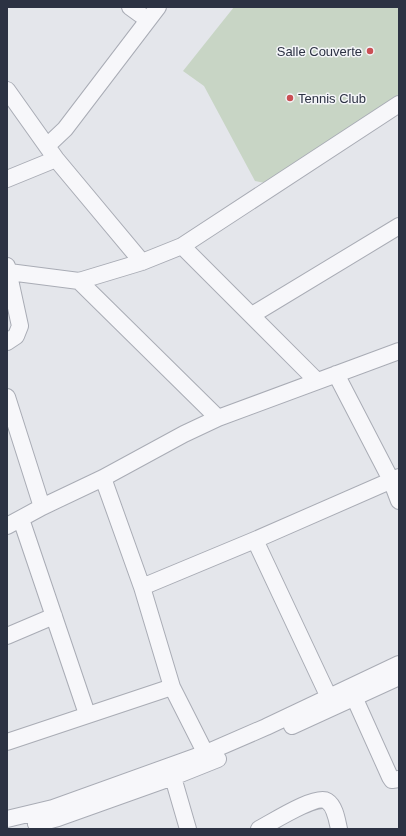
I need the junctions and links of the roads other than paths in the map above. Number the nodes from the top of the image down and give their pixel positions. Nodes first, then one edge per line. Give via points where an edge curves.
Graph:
1 (130, 7) edge
2 (158, 7) edge
3 (148, 20) junction
4 (7, 90) edge
5 (399, 104) edge
6 (51, 153) junction
7 (7, 179) edge
8 (399, 226) edge
9 (182, 246) junction
10 (142, 262) junction
11 (8, 269) edge
12 (79, 281) junction
13 (252, 316) junction
14 (7, 342) edge
15 (399, 351) edge
16 (336, 374) junction
17 (317, 381) junction
18 (7, 398) edge
19 (218, 418) junction
20 (103, 478) junction
21 (395, 479) edge
22 (399, 501) edge
23 (42, 506) junction
24 (14, 523) edge
25 (256, 540) junction
26 (142, 587) junction
27 (54, 616) junction
28 (7, 636) edge
29 (399, 664) edge
30 (399, 677) edge
31 (172, 687) junction
32 (352, 692) junction
33 (332, 702) junction
34 (87, 714) junction
35 (7, 742) edge
36 (208, 758) junction
37 (171, 772) junction
38 (399, 780) edge
39 (57, 818) edge
40 (7, 819) edge
41 (9, 829) edge
42 (188, 829) edge
43 (259, 829) edge
44 (339, 829) edge

1 - 3 street
2 - 3 street
3 - 6 street via 65,129
4 - 6 street
5 - 9 street
6 - 7 street
6 - 10 street
8 - 13 street
9 - 10 street
9 - 13 street
10 - 12 street
11 - 12 street
11 - 14 street via 20,326 16,336
12 - 19 street
13 - 17 street
15 - 16 street
16 - 17 street
16 - 21 street
17 - 19 street
18 - 23 street
19 - 20 street
20 - 23 street
20 - 26 street
21 - 22 street
21 - 25 street
23 - 24 street
24 - 27 street
25 - 26 street
25 - 33 street
26 - 31 street
27 - 28 street
27 - 34 street
29 - 32 street
30 - 32 street
31 - 34 street
31 - 36 street
32 - 33 street
32 - 38 street via 390,777 392,780
33 - 36 street
34 - 35 street
36 - 37 street
37 - 39 street
37 - 42 street
39 - 40 street
39 - 41 street
43 - 44 street via 310,802 321,799 328,801 332,807

